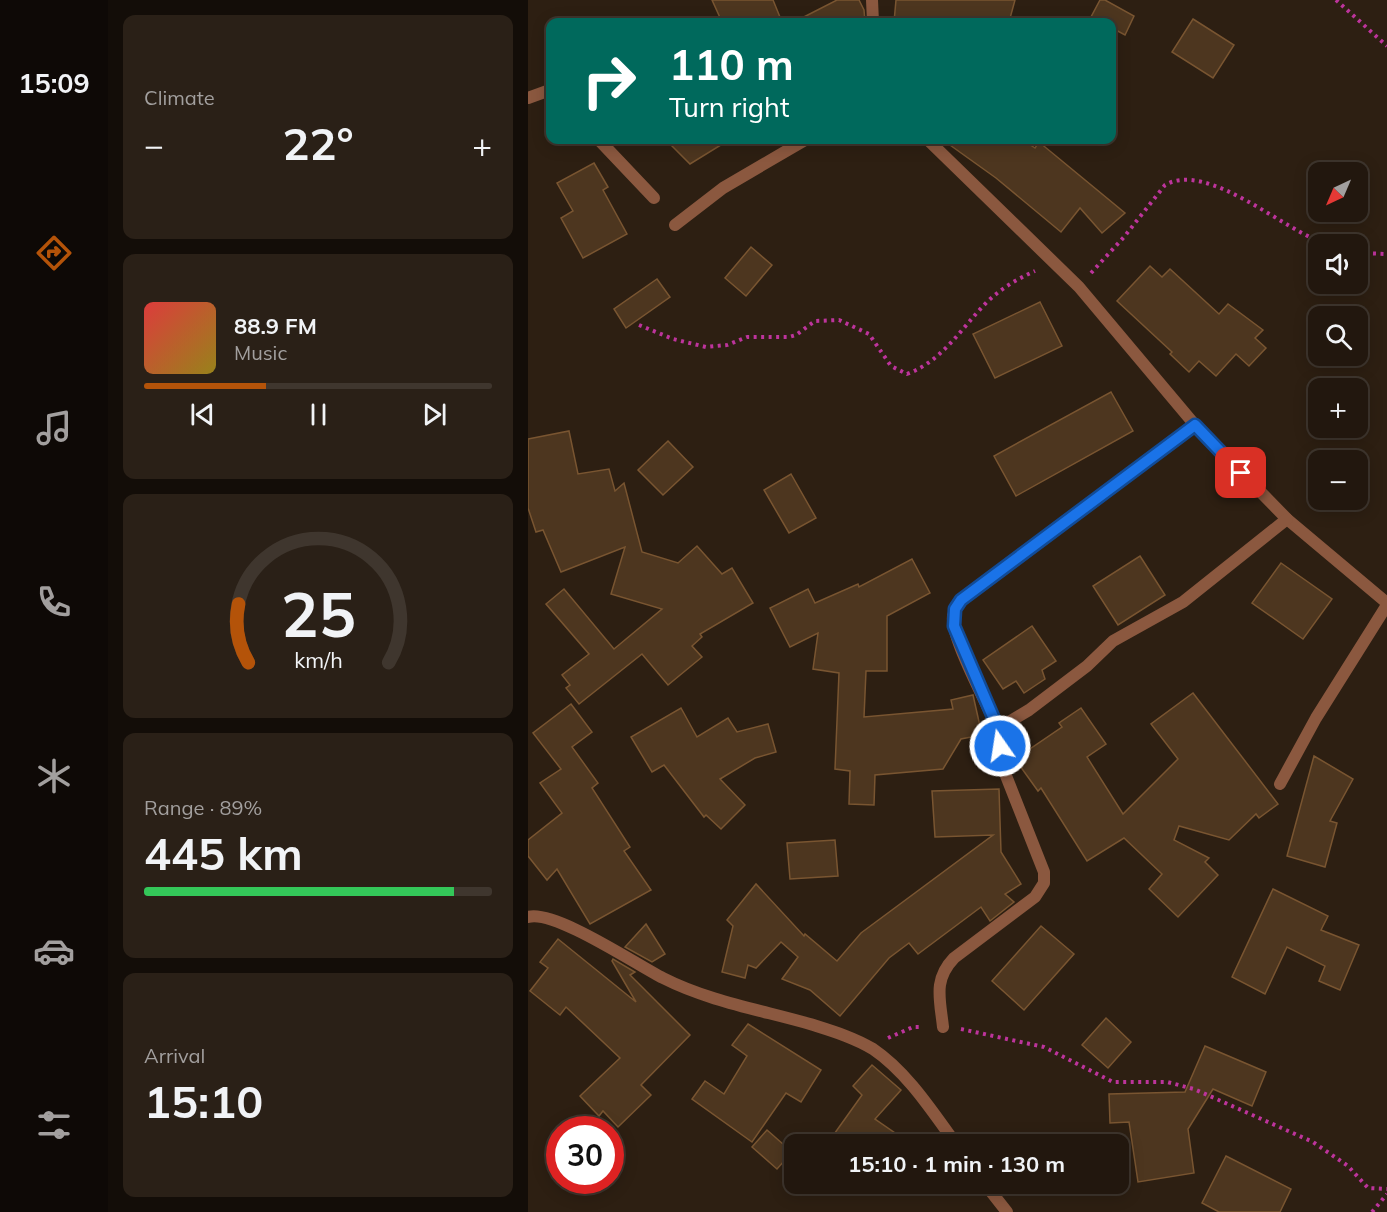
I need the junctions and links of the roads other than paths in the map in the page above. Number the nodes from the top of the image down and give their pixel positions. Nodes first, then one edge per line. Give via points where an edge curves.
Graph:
1 (872, 0) edge
2 (873, 18) edge
3 (546, 91) edge
4 (528, 98) edge
5 (603, 144) edge
6 (798, 144) edge
7 (932, 144) edge
8 (654, 198) dead end
9 (675, 225) dead end
10 (1195, 425) junction
11 (1287, 519) junction
12 (1387, 604) edge
13 (1000, 733) junction
14 (1280, 784) dead end
15 (528, 917) edge
16 (943, 1027) road end
17 (948, 1134) edge
18 (993, 1194) edge
19 (1007, 1212) edge

1 - 2 street
3 - 4 street
5 - 8 street
6 - 9 street via 723,188
7 - 10 street via 1079,287
10 - 11 street
10 - 13 street via 969,593 955,609 957,634
11 - 12 street
11 - 13 street via 1183,602 1113,641
12 - 14 street
13 - 16 street via 999,758 1044,872 1044,884 1035,897 942,970 939,988
15 - 17 street via 534,915 562,924 612,947 693,993 848,1036 872,1049 903,1077
18 - 19 street

